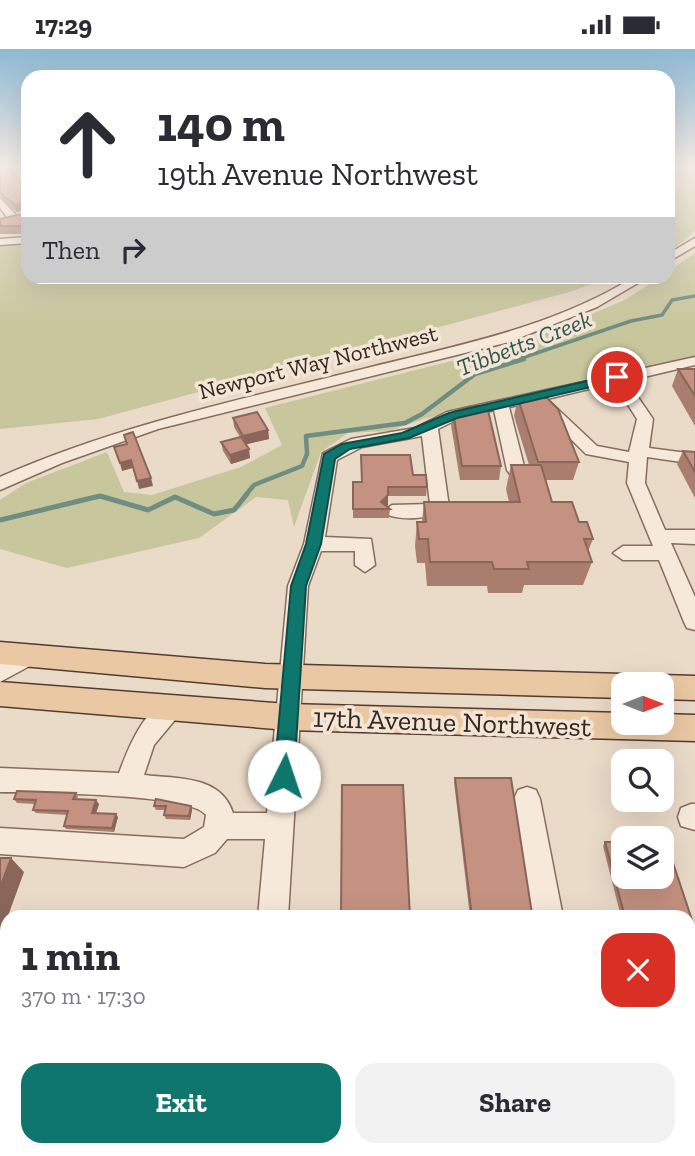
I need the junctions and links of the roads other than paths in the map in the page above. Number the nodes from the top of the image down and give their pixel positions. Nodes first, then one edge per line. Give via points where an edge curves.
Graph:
1 (21, 240) edge
2 (695, 241) edge
3 (0, 242) edge
4 (675, 254) edge
5 (632, 284) edge
6 (695, 361) edge
7 (617, 377) junction
8 (536, 397) junction
9 (500, 405) junction
10 (197, 415) junction
11 (429, 426) junction
12 (207, 432) dead end
13 (637, 455) junction
14 (695, 459) edge
15 (516, 470) edge
16 (4, 477) edge
17 (392, 512) edge
18 (695, 537) edge
19 (314, 544) junction
20 (662, 545) junction
21 (623, 554) dead end
22 (365, 565) dead end
23 (695, 622) edge
24 (0, 653) edge
25 (29, 656) junction
26 (0, 673) edge
27 (291, 678) junction
28 (611, 686) edge
29 (674, 687) edge
30 (695, 688) edge
31 (0, 694) edge
32 (172, 709) junction
33 (288, 717) junction
34 (695, 728) edge
35 (0, 780) edge
36 (128, 785) junction
37 (527, 799) dead end
38 (219, 826) junction
39 (280, 826) junction
40 (0, 841) edge
41 (274, 910) edge
42 (547, 910) edge

1 - 3 street
2 - 4 street
5 - 10 street, Newport Way Northwest via 558,321 504,339
6 - 7 street
7 - 8 street
7 - 13 street via 645,419
8 - 9 street
8 - 13 street via 592,450
9 - 11 street via 453,415
9 - 15 street
10 - 12 street
10 - 16 street, Newport Way Northwest via 155,434 86,447
11 - 17 street via 440,507
11 - 19 street via 405,436 357,443 329,457
13 - 14 street
13 - 20 street via 656,510
18 - 20 street
19 - 22 street via 364,544
19 - 27 street via 298,586
20 - 21 street
20 - 23 street
24 - 25 main road, 17th Avenue Northwest
25 - 26 street
25 - 27 main road, 17th Avenue Northwest
27 - 28 main road, 17th Avenue Northwest
27 - 33 street
29 - 30 main road
31 - 32 main road, 17th Avenue Northwest
32 - 33 main road, 17th Avenue Northwest
32 - 36 street via 144,739
33 - 34 main road, 17th Avenue Northwest
33 - 39 street
35 - 36 street
36 - 38 street via 211,799 219,808
37 - 42 street
38 - 39 street
38 - 40 street via 209,843 184,853
39 - 41 street

